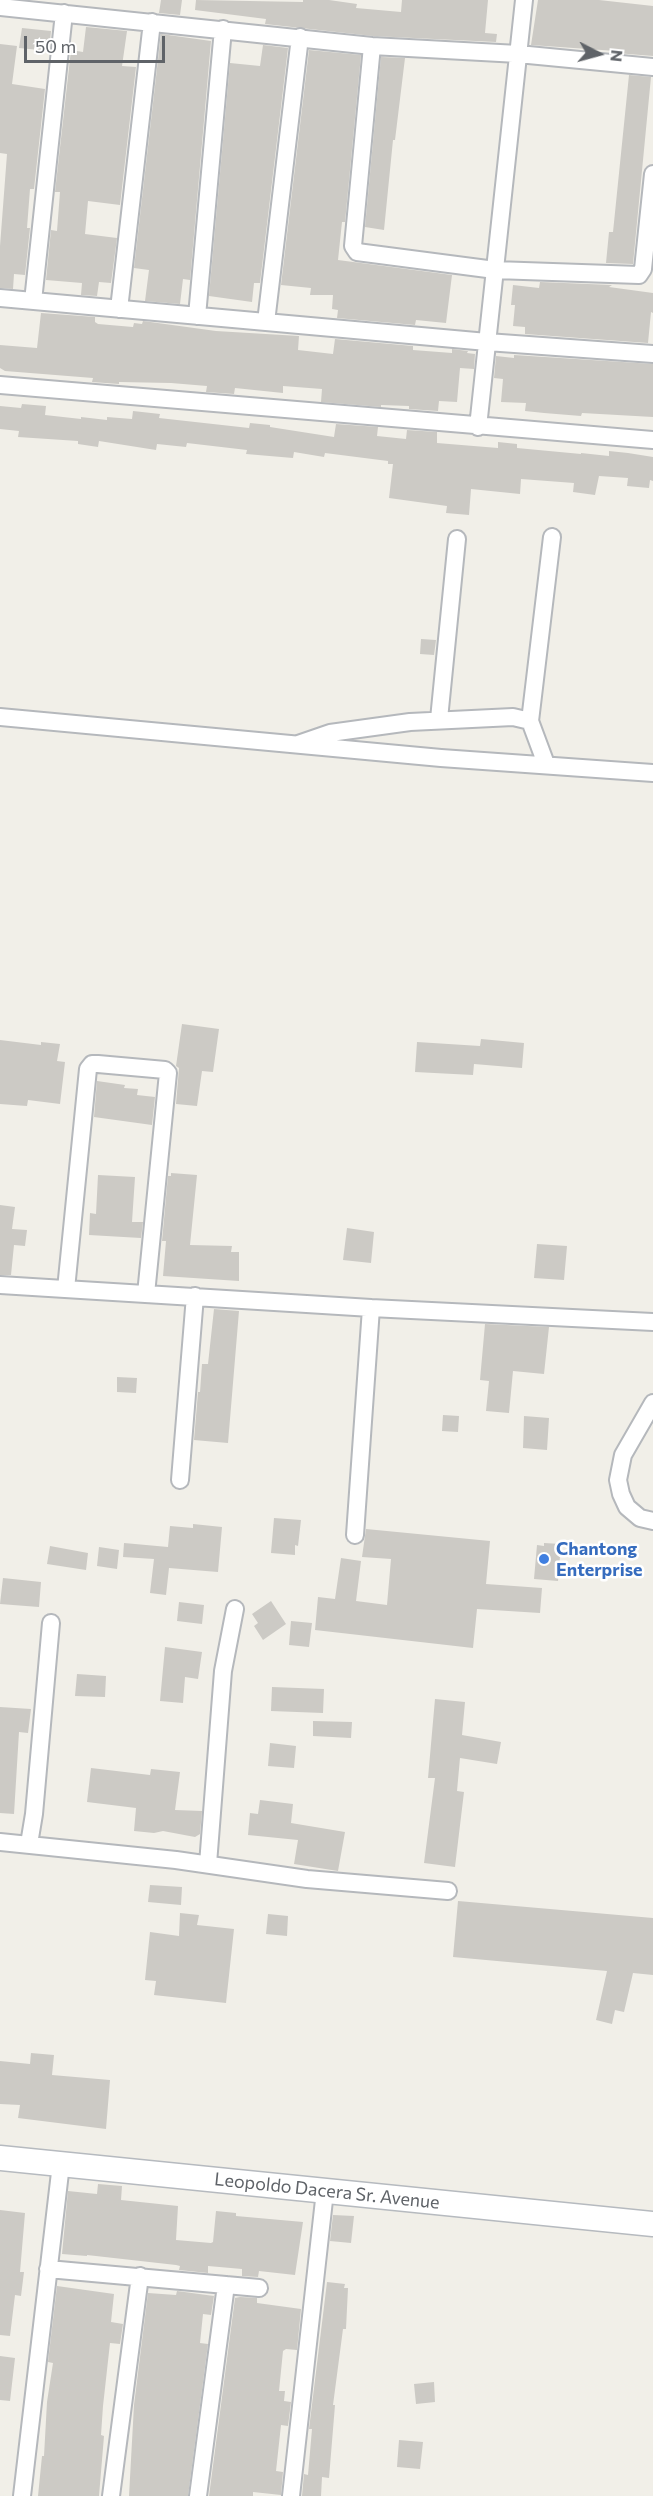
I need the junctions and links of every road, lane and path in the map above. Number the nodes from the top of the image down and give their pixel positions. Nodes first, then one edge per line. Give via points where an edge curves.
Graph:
1 (524, 0) edge
2 (0, 7) edge
3 (64, 13) junction
4 (152, 22) junction
5 (223, 29) junction
6 (300, 38) junction
7 (372, 46) junction
8 (518, 54) junction
9 (653, 67) edge
10 (653, 174) edge
11 (495, 270) junction
12 (0, 298) edge
13 (33, 301) junction
14 (119, 309) junction
15 (197, 316) junction
16 (266, 322) junction
17 (488, 342) junction
18 (653, 354) edge
19 (0, 385) edge
20 (478, 427) junction
21 (653, 440) edge
22 (552, 537) dead end
23 (457, 539) dead end
24 (0, 717) edge
25 (439, 719) junction
26 (530, 721) junction
27 (296, 745) junction
28 (546, 764) junction
29 (653, 773) edge
30 (0, 1285) edge
31 (66, 1289) junction
32 (146, 1294) junction
33 (195, 1296) junction
34 (371, 1308) junction
35 (653, 1322) edge
36 (653, 1403) edge
37 (180, 1480) dead end
38 (653, 1521) edge
39 (355, 1535) dead end
40 (235, 1609) dead end
41 (51, 1623) dead end
42 (0, 1842) edge
43 (29, 1844) junction
44 (208, 1864) junction
45 (448, 1891) dead end
46 (0, 2158) edge
47 (61, 2164) junction
48 (325, 2191) junction
49 (653, 2224) edge
50 (48, 2269) junction
51 (140, 2276) junction
52 (226, 2284) junction
53 (259, 2288) dead end
54 (22, 2496) edge
55 (111, 2496) edge
56 (198, 2496) edge
57 (291, 2496) edge

1 - 8 street
2 - 3 street
3 - 4 street
3 - 13 street
4 - 5 street
4 - 14 street
5 - 6 street
5 - 15 street
6 - 7 street
6 - 16 street
7 - 8 street
7 - 11 street via 354,251
8 - 9 street
8 - 11 street
10 - 11 street via 644,269 639,275
11 - 17 street
12 - 13 street
13 - 14 street
14 - 15 street
15 - 16 street
16 - 17 street
17 - 18 street
17 - 20 street
19 - 20 street
20 - 21 street
22 - 26 street
23 - 25 street
24 - 27 street
25 - 26 street via 513,717
25 - 27 street via 330,733
26 - 28 street
27 - 28 street
28 - 29 street
30 - 31 street
31 - 32 street
31 - 32 street via 88,1069 98,1064 168,1073
32 - 33 street
33 - 34 street
33 - 37 street
34 - 35 street
34 - 39 street
36 - 38 street via 622,1455 618,1480 627,1507 640,1518
40 - 44 street via 223,1671
41 - 43 street
42 - 43 street
43 - 44 street
44 - 45 street via 307,1879
46 - 47 main road, Leopoldo Dacera Sr. Avenue
47 - 48 main road, Leopoldo Dacera Sr. Avenue
47 - 50 street
48 - 49 main road, Leopoldo Dacera Sr. Avenue
48 - 57 street
50 - 51 street
50 - 54 street
51 - 52 street
51 - 55 street
52 - 53 street
52 - 56 street

